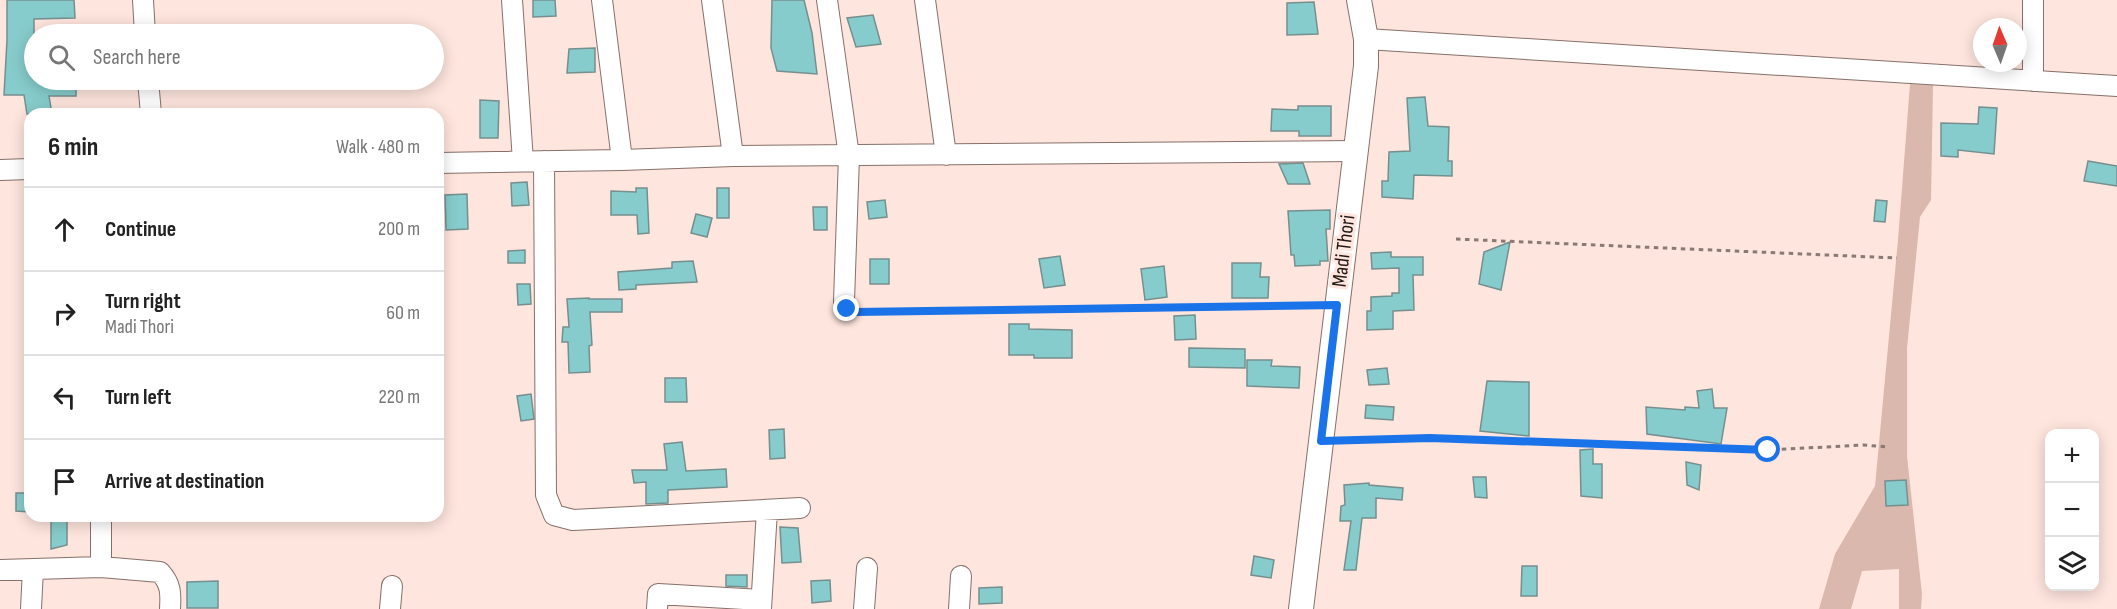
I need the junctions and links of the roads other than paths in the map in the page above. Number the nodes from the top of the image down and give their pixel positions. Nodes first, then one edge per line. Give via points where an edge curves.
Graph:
1 (143, 0) edge
2 (512, 0) edge
3 (602, 0) edge
4 (711, 0) edge
5 (827, 0) edge
6 (925, 0) edge
7 (1359, 0) edge
8 (2033, 0) edge
9 (144, 24) edge
10 (1366, 39) junction
11 (2033, 81) junction
12 (2117, 86) edge
13 (149, 90) edge
14 (150, 108) edge
15 (1355, 151) junction
16 (946, 155) junction
17 (733, 156) junction
18 (849, 156) junction
19 (544, 160) junction
20 (622, 160) junction
21 (524, 161) junction
22 (444, 163) edge
23 (24, 169) edge
24 (0, 170) edge
25 (847, 309) road end
26 (800, 508) dead end
27 (767, 510) junction
28 (101, 522) edge
29 (101, 567) junction
30 (867, 567) dead end
31 (33, 569) junction
32 (0, 570) edge
33 (961, 576) dead end
34 (392, 586) dead end
35 (761, 604) edge
36 (31, 609) edge
37 (170, 609) edge
38 (390, 609) edge
39 (657, 609) edge
40 (864, 609) edge
41 (959, 609) edge
42 (1301, 609) edge

1 - 9 street
2 - 21 street
3 - 20 street
4 - 17 street
5 - 18 street
6 - 16 street
7 - 10 main road, Madi Thori
8 - 11 street
10 - 11 street
10 - 15 main road, Madi Thori
11 - 12 street
13 - 14 street
15 - 16 street
15 - 42 main road, Madi Thori
16 - 18 street
17 - 18 street
17 - 20 street
18 - 25 street via 844,301
19 - 20 street
19 - 21 street
19 - 27 street via 546,495 554,515 573,520
21 - 22 street
23 - 24 street
26 - 27 street
27 - 35 street
28 - 29 street
29 - 31 street
29 - 37 street via 160,572 171,592
30 - 40 street
31 - 32 street
31 - 36 street
33 - 41 street
34 - 38 street
35 - 39 street via 658,594

